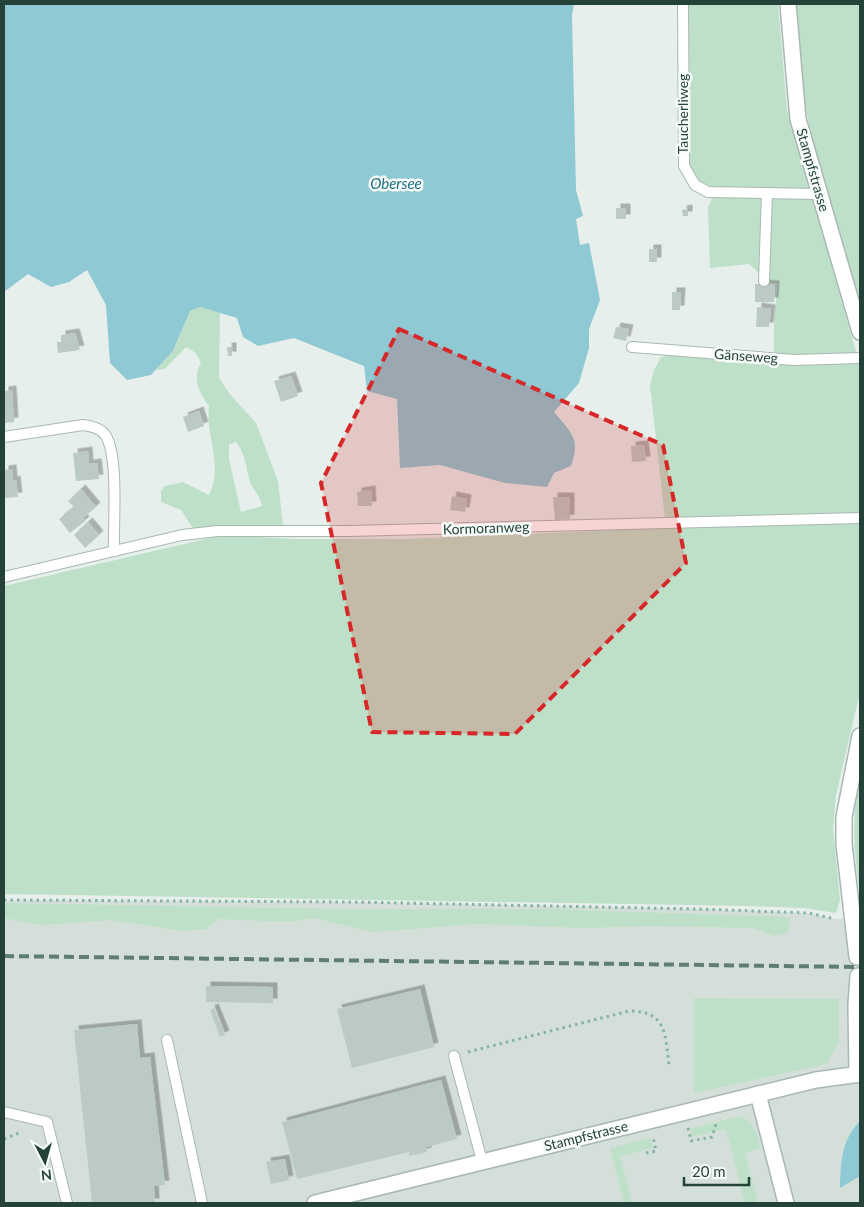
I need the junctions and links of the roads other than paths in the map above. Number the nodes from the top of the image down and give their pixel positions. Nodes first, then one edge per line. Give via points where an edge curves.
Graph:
1 (683, 4) edge
2 (788, 4) edge
3 (767, 194) junction
4 (820, 194) junction
5 (764, 281) dead end
6 (860, 332) edge
7 (632, 347) dead end
8 (860, 358) edge
9 (4, 437) edge
10 (860, 518) edge
11 (114, 551) junction
12 (4, 577) edge
13 (860, 736) edge
14 (857, 957) dead end
15 (858, 976) dead end
16 (167, 1040) dead end
17 (454, 1056) road end
18 (859, 1074) edge
19 (758, 1094) junction
20 (4, 1112) edge
21 (482, 1161) junction
22 (354, 1198) edge
23 (67, 1203) edge
24 (202, 1203) edge
25 (315, 1203) edge
26 (786, 1203) edge

1 - 3 lane, Taucherliweg via 684,166 694,185 708,192
2 - 4 street, Stampfstrasse via 798,119
3 - 4 lane, Taucherliweg
3 - 5 lane
4 - 6 street, Stampfstrasse
7 - 8 lane, Gänseweg via 794,360
9 - 11 lane via 83,425 94,427 106,435 112,467
10 - 11 lane, Kormoranweg via 349,531 218,531 182,535
11 - 12 lane, Kormoranweg
13 - 14 street via 844,817
15 - 18 street, Stampfstrasse
16 - 24 lane
17 - 21 lane
18 - 19 street, Stampfstrasse
19 - 21 street, Stampfstrasse
19 - 26 street
20 - 23 lane via 47,1122
21 - 22 street, Stampfstrasse
22 - 25 street, Stampfstrasse

